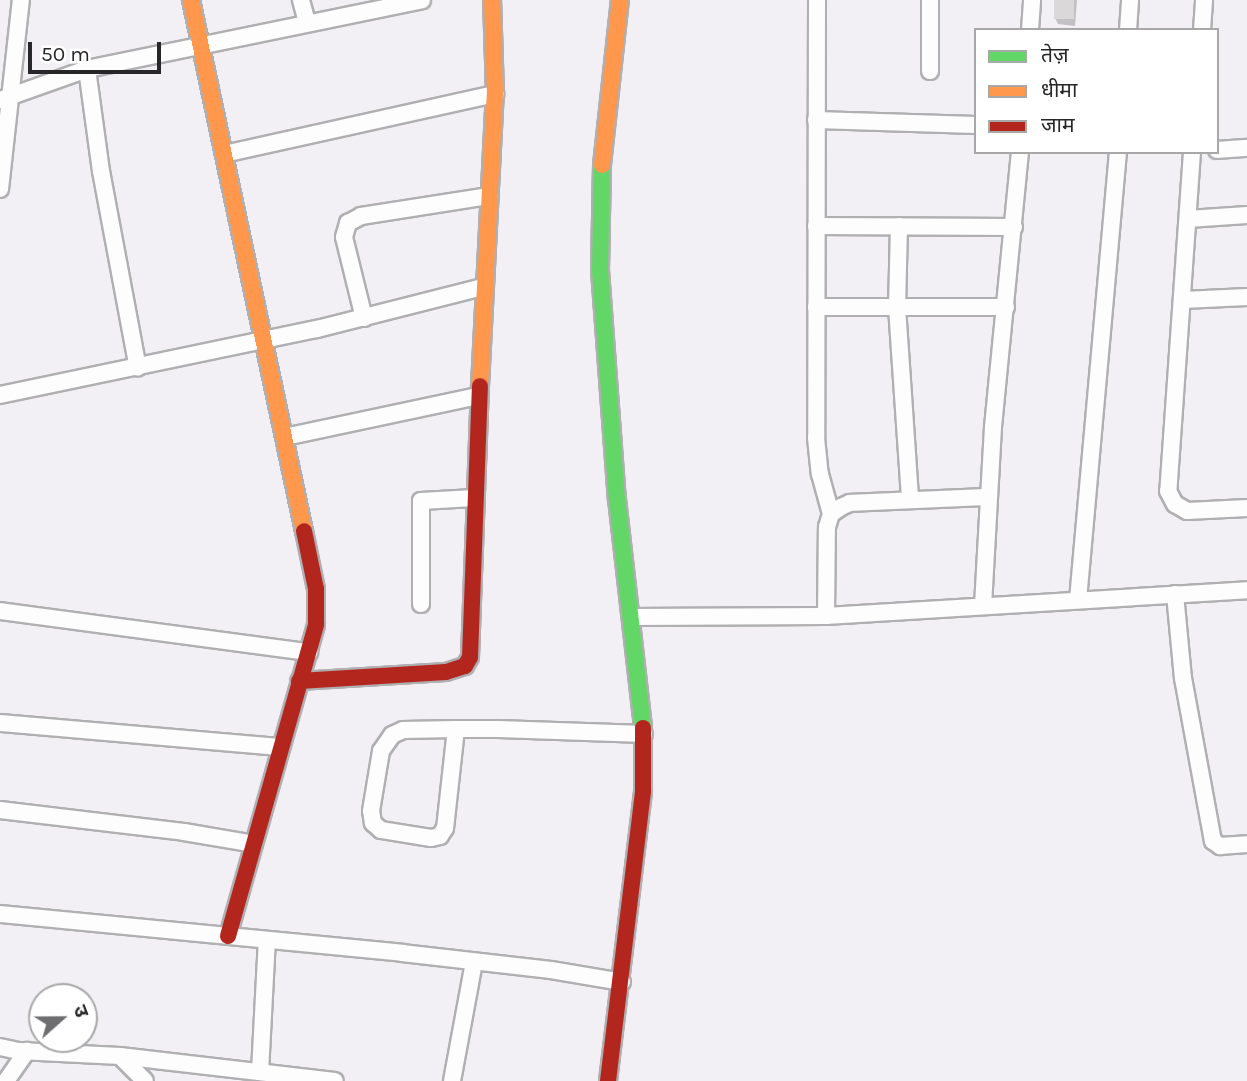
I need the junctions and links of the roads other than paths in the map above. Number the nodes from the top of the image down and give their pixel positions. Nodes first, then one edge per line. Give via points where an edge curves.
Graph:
1 (21, 0) edge
2 (191, 0) edge
3 (301, 0) edge
4 (422, 0) edge
5 (492, 0) edge
6 (620, 0) edge
7 (817, 0) edge
8 (930, 0) edge
9 (1032, 0) edge
10 (1130, 0) edge
11 (1204, 0) edge
12 (397, 2) edge
13 (307, 22) junction
14 (1030, 28) edge
15 (1128, 28) edge
16 (1202, 28) edge
17 (200, 46) junction
18 (87, 69) junction
19 (930, 71) dead end
20 (495, 94) junction
21 (6, 98) edge
22 (816, 120) junction
23 (974, 125) edge
24 (1247, 148) edge
25 (1219, 150) edge
26 (223, 154) junction
27 (1020, 154) edge
28 (1118, 154) edge
29 (1192, 154) edge
30 (0, 189) edge
31 (489, 196) junction
32 (1247, 215) edge
33 (1188, 219) junction
34 (816, 226) junction
35 (899, 226) junction
36 (1014, 227) junction
37 (482, 286) junction
38 (1247, 297) edge
39 (1182, 300) junction
40 (816, 307) junction
41 (897, 307) junction
42 (1006, 307) junction
43 (364, 318) junction
44 (264, 338) junction
45 (138, 368) junction
46 (0, 395) edge
47 (478, 396) junction
48 (285, 437) junction
49 (989, 497) junction
50 (474, 498) junction
51 (910, 500) junction
52 (1247, 508) edge
53 (831, 514) junction
54 (1247, 590) edge
55 (1175, 594) junction
56 (1078, 600) junction
57 (421, 604) dead end
58 (983, 606) junction
59 (0, 611) edge
60 (826, 616) junction
61 (631, 617) junction
62 (309, 652) junction
63 (299, 681) junction
64 (0, 723) edge
65 (456, 729) junction
66 (644, 734) junction
67 (280, 747) junction
68 (0, 810) edge
69 (254, 844) junction
70 (1247, 844) edge
71 (0, 914) edge
72 (228, 936) junction
73 (267, 940) junction
74 (474, 962) junction
75 (622, 982) junction
76 (0, 1047) edge
77 (27, 1051) junction
78 (120, 1056) junction
79 (260, 1072) junction
80 (6, 1081) edge
81 (145, 1081) edge
82 (335, 1081) edge
83 (452, 1081) edge
84 (608, 1081) edge

1 - 21 street
2 - 17 street
3 - 13 street
4 - 12 street
5 - 20 street
6 - 61 street via 601,176 600,270
7 - 22 street
8 - 19 street
9 - 14 street
10 - 15 street
11 - 16 street
12 - 13 street
13 - 17 street
17 - 18 street
17 - 26 street
18 - 21 street
18 - 45 street
20 - 26 street
20 - 31 street
21 - 30 street
22 - 23 street
22 - 34 street
24 - 25 street
26 - 44 street
27 - 36 street
28 - 56 street
29 - 33 street
31 - 37 street
31 - 43 street via 361,216 348,223 344,237
32 - 33 street
33 - 39 street
34 - 35 street
34 - 40 street
35 - 36 street
35 - 41 street
36 - 42 street
37 - 43 street
37 - 47 street
38 - 39 street
39 - 52 street via 1168,491 1175,504 1188,511
40 - 41 street
40 - 53 street via 816,438
41 - 42 street
41 - 51 street
42 - 49 street
43 - 44 street
44 - 45 street
44 - 48 street
45 - 46 street
47 - 48 street
47 - 50 street
48 - 62 street via 316,589 316,624
49 - 51 street
49 - 58 street
50 - 57 street via 421,501
50 - 63 street via 470,657 465,666 446,672
51 - 53 street via 850,503
53 - 60 street
54 - 55 street
55 - 56 street
55 - 70 street via 1183,678 1213,841 1220,846
56 - 58 street
58 - 60 street
59 - 62 street
60 - 61 street
61 - 66 street
62 - 63 street
63 - 67 street
64 - 67 street
65 - 65 street via 403,730 385,742 370,811 381,830 440,836 445,828
65 - 66 street
66 - 75 street via 643,791
67 - 69 street
68 - 69 street
69 - 72 street
71 - 72 street
72 - 73 street
73 - 74 street
73 - 79 street
74 - 75 street
74 - 83 street
75 - 84 street
76 - 77 street
77 - 78 street
77 - 80 street
78 - 79 street
78 - 81 street
79 - 82 street

